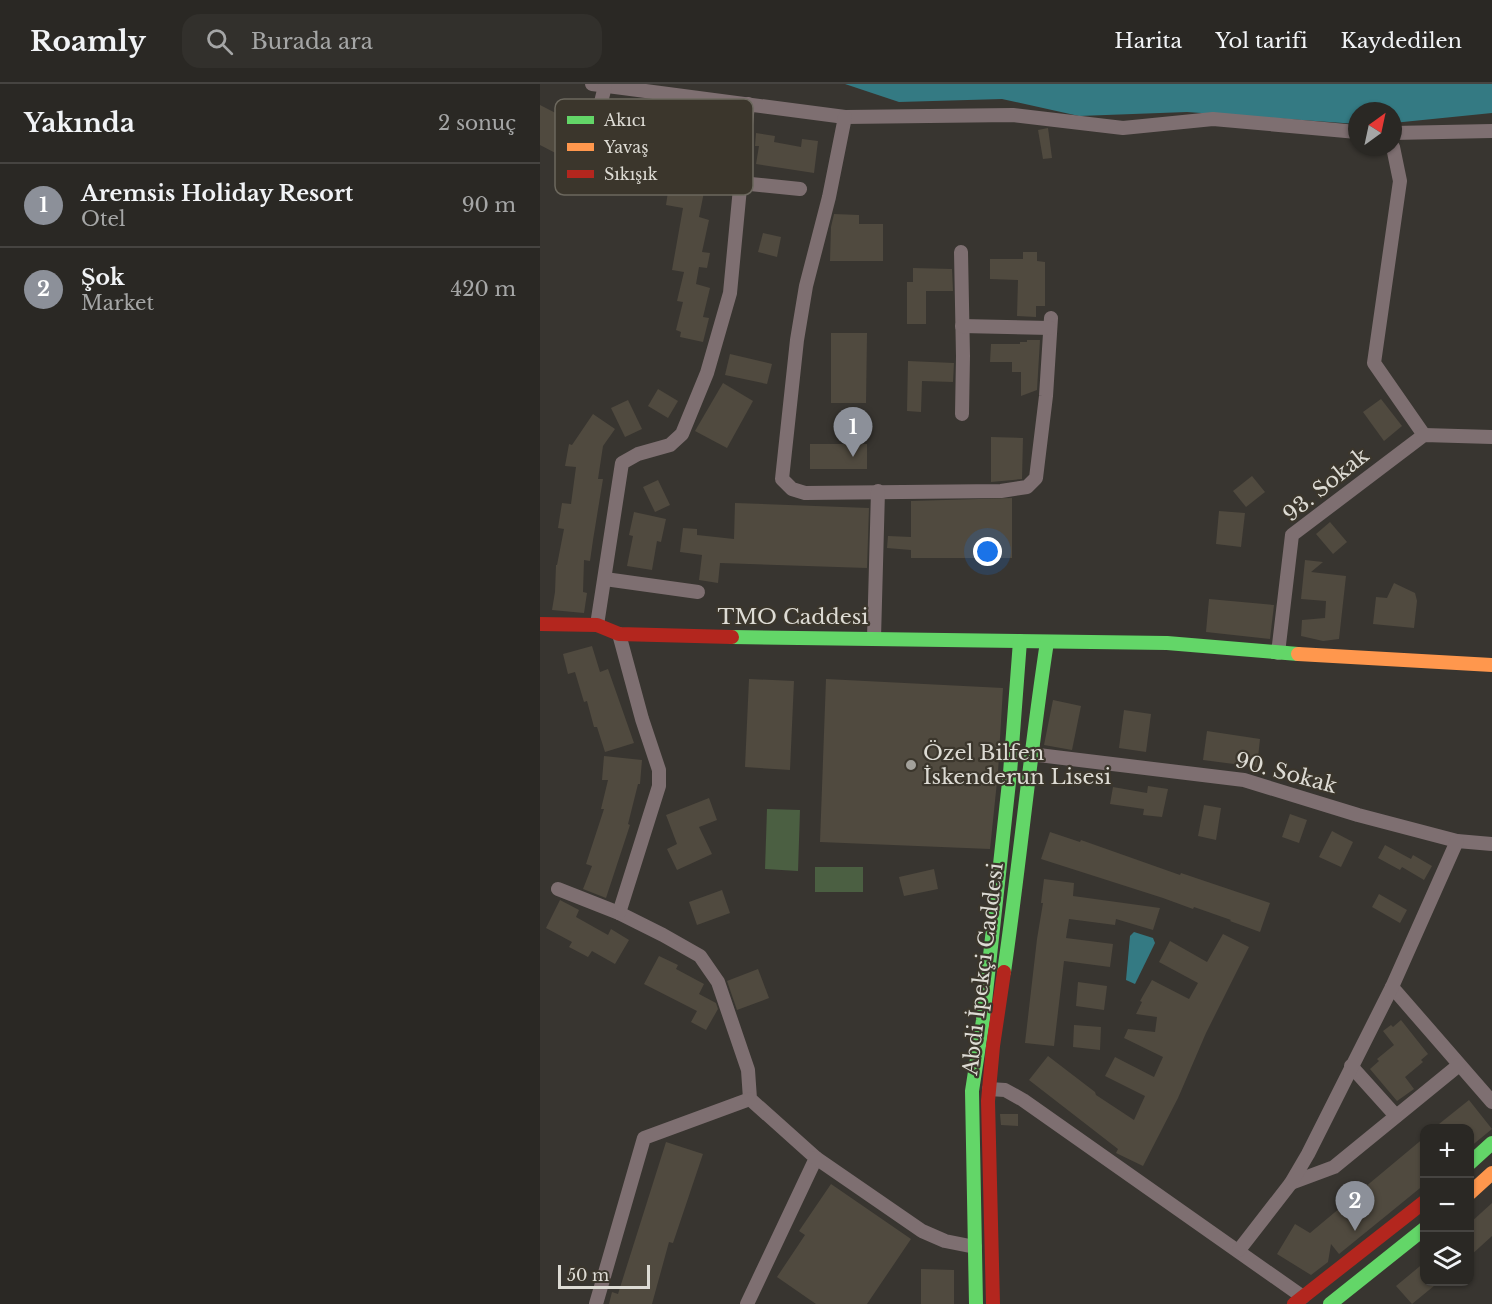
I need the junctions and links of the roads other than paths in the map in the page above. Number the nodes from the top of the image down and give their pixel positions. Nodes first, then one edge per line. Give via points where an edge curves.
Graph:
1 (598, 85) edge
2 (709, 99) edge
3 (753, 105) edge
4 (845, 117) junction
5 (1348, 131) edge
6 (1492, 131) edge
7 (1402, 133) edge
8 (1395, 156) edge
9 (753, 184) edge
10 (800, 189) dead end
11 (740, 195) edge
12 (962, 252) dead end
13 (962, 326) junction
14 (962, 414) dead end
15 (1424, 435) junction
16 (1492, 436) edge
17 (878, 491) junction
18 (605, 579) junction
19 (698, 592) dead end
20 (540, 624) edge
21 (597, 625) junction
22 (620, 634) junction
23 (874, 638) junction
24 (1020, 641) junction
25 (1047, 642) junction
26 (1278, 653) junction
27 (1492, 665) edge
28 (1030, 754) junction
29 (1457, 841) junction
30 (1492, 843) edge
31 (558, 889) dead end
32 (619, 913) junction
33 (1392, 987) junction
34 (1460, 1065) junction
35 (1351, 1066) junction
36 (989, 1089) junction
37 (750, 1099) junction
38 (1492, 1102) edge
39 (1396, 1116) junction
40 (1492, 1143) edge
41 (816, 1158) junction
42 (1474, 1159) edge
43 (1492, 1173) edge
44 (1291, 1183) junction
45 (1474, 1189) edge
46 (1420, 1206) edge
47 (1421, 1232) edge
48 (975, 1246) junction
49 (1239, 1250) junction
50 (1299, 1300) edge
51 (596, 1304) edge
52 (747, 1304) edge
53 (976, 1304) edge
54 (993, 1304) edge
55 (1330, 1304) edge

1 - 2 street
3 - 4 street
4 - 5 street via 1013,115 1124,128 1213,119
4 - 17 street via 800,318 782,479 792,489 805,493
6 - 7 street
8 - 15 street via 1400,181 1374,363
9 - 10 street
11 - 18 street via 730,293 707,373 682,434 670,445 622,463
12 - 13 street
13 - 14 street
13 - 17 street via 1051,323 1036,478 1027,487 1001,491
15 - 16 street
15 - 26 street, 93. Sokak via 1292,535
17 - 23 street
18 - 19 street
18 - 21 street
20 - 21 street, TMO Caddesi
21 - 22 street, TMO Caddesi
22 - 23 street, TMO Caddesi
22 - 32 street via 659,770 659,786
23 - 24 street, TMO Caddesi
24 - 25 street, TMO Caddesi
24 - 48 street, Abdi İpekçi Caddesi via 1009,784 972,1091
25 - 26 street via 1167,643
25 - 28 street, Abdi İpekçi Caddesi
26 - 27 street
28 - 29 street, 90. Sokak via 1244,780
28 - 36 street, Abdi İpekçi Caddesi
29 - 30 street, 90. Sokak
29 - 33 street
31 - 32 street
32 - 37 street via 700,956 718,982 748,1070
33 - 34 street
33 - 35 street
34 - 38 street
34 - 39 street
35 - 39 street
35 - 44 street
36 - 49 street via 1005,1090 1023,1100
36 - 54 street, Abdi İpekçi Caddesi
37 - 41 street
37 - 51 street via 644,1138
39 - 44 street via 1334,1167
40 - 42 street
41 - 48 street via 922,1231 945,1241
41 - 52 street
43 - 45 street
44 - 49 street
46 - 50 street
47 - 55 street
48 - 53 street, Abdi İpekçi Caddesi
49 - 50 street

